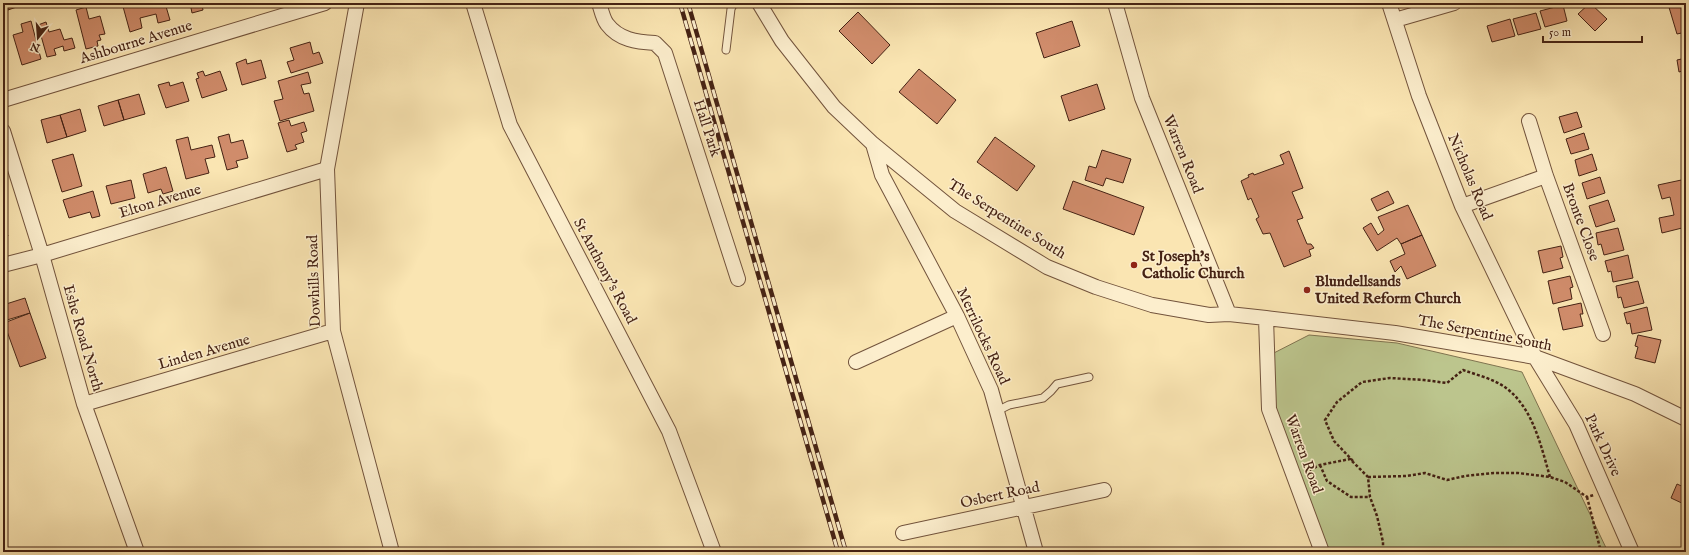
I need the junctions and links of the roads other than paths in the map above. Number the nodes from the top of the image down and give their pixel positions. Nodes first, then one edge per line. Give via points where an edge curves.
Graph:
1 (325, 3) edge
2 (357, 3) edge
3 (473, 3) edge
4 (600, 3) edge
5 (734, 3) edge
6 (759, 3) edge
7 (1115, 3) edge
8 (1389, 3) edge
9 (1454, 3) edge
10 (1395, 20) junction
11 (726, 50) dead end
12 (3, 100) edge
13 (1529, 121) dead end
14 (3, 131) edge
15 (873, 144) junction
16 (327, 169) junction
17 (1546, 176) junction
18 (1462, 206) junction
19 (42, 255) junction
20 (3, 265) edge
21 (738, 279) dead end
22 (1229, 314) junction
23 (957, 316) junction
24 (1266, 318) junction
25 (333, 331) junction
26 (1603, 334) dead end
27 (1535, 357) junction
28 (856, 362) dead end
29 (1089, 377) dead end
30 (84, 404) junction
31 (997, 411) junction
32 (1686, 419) edge
33 (1104, 490) dead end
34 (1024, 507) junction
35 (903, 533) dead end
36 (137, 552) edge
37 (392, 552) edge
38 (714, 552) edge
39 (1036, 552) edge
40 (1322, 552) edge
41 (1632, 552) edge

1 - 12 street, Ashbourne Avenue
2 - 16 street, Dowhills Road
3 - 38 street, St Anthony's Road via 510,125 670,431
4 - 21 street, Hall Park via 606,23 618,35 637,42 655,42 665,54
5 - 11 lane
6 - 15 street, The Serpentine South via 782,41 834,107
7 - 22 street, Warren Road via 1142,98
8 - 10 street, Nicholas Road
9 - 10 street
10 - 18 street, Nicholas Road via 1419,96
13 - 17 street, Bronte Close
14 - 19 street, Eshe Road North
15 - 22 street, The Serpentine South via 955,210 1047,267 1096,287 1152,305 1209,315
15 - 23 street, Merrilocks Road via 882,176
16 - 19 street, Elton Avenue
16 - 25 street, Dowhills Road
17 - 18 street
17 - 26 street, Bronte Close
18 - 27 street, Nicholas Road
19 - 20 street, Elton Avenue
19 - 30 street, Eshe Road North
22 - 24 street, The Serpentine South
23 - 28 street
23 - 31 street, Merrilocks Road via 991,390
24 - 27 street, The Serpentine South via 1395,333
24 - 40 street, Warren Road via 1270,409
25 - 30 street, Linden Avenue
25 - 37 street, Dowhills Road
27 - 32 street, The Serpentine South via 1635,394
27 - 41 street, Park Drive via 1576,424
29 - 31 lane via 1056,384 1043,398 1009,405
30 - 36 street, Eshe Road North
31 - 34 street, Merrilocks Road
33 - 34 street, Osbert Road
34 - 35 street, Osbert Road
34 - 39 street, Merrilocks Road

